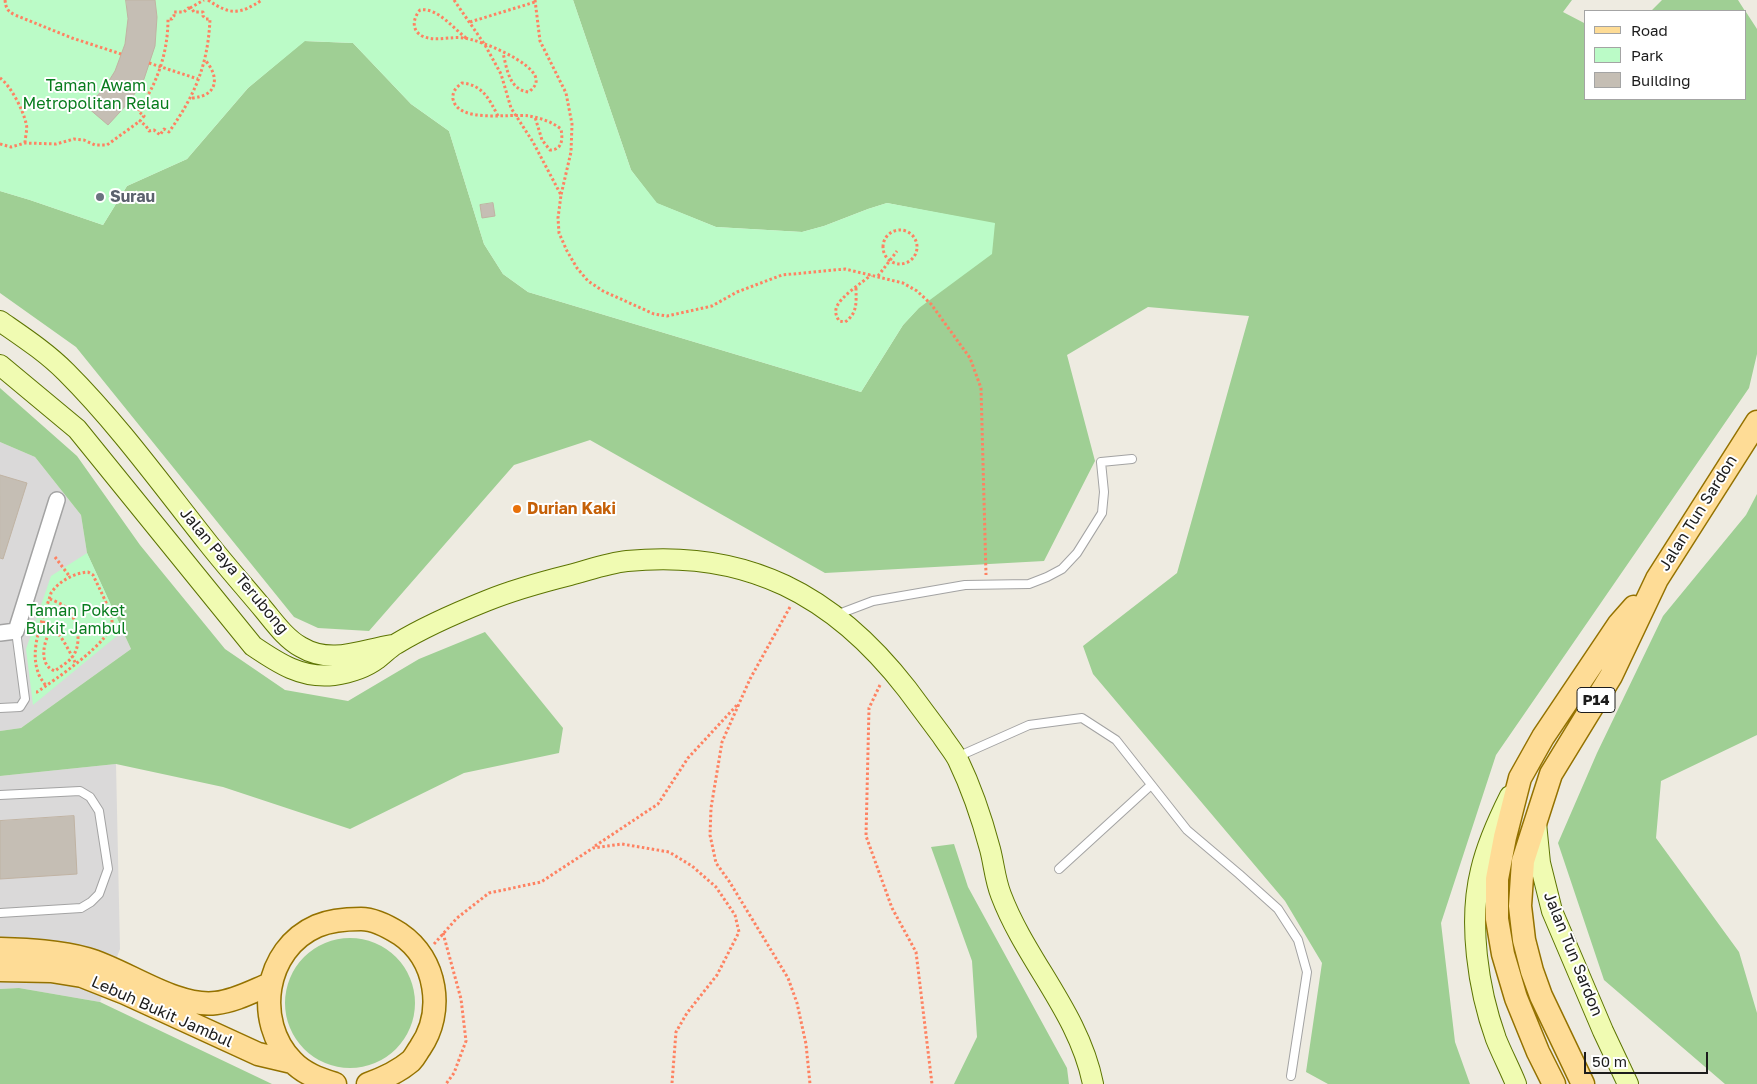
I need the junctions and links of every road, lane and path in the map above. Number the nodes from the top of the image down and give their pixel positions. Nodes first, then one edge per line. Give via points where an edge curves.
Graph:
1 (5, 0) edge
2 (204, 0) edge
3 (208, 0) edge
4 (262, 0) edge
5 (454, 0) edge
6 (535, 1) edge
7 (190, 8) junction
8 (470, 22) junction
9 (466, 38) junction
10 (485, 45) junction
11 (503, 53) junction
12 (121, 54) dead end
13 (205, 60) junction
14 (149, 63) dead end
15 (160, 67) junction
16 (0, 78) edge
17 (198, 79) junction
18 (191, 98) junction
19 (514, 115) junction
20 (498, 116) junction
21 (535, 118) junction
22 (140, 121) junction
23 (25, 143) junction
24 (0, 144) edge
25 (561, 195) junction
26 (897, 250) dead end
27 (889, 261) junction
28 (872, 274) junction
29 (878, 276) junction
30 (856, 288) junction
31 (0, 321) edge
32 (0, 365) edge
33 (1757, 422) edge
34 (1132, 459) dead end
35 (57, 500) dead end
36 (64, 568) dead end
37 (70, 577) junction
38 (1657, 579) junction
39 (986, 584) junction
40 (799, 592) junction
41 (50, 599) junction
42 (836, 615) junction
43 (42, 622) junction
44 (53, 626) junction
45 (16, 632) junction
46 (0, 633) edge
47 (394, 645) junction
48 (72, 657) junction
49 (76, 664) junction
50 (890, 667) junction
51 (740, 702) junction
52 (0, 708) edge
53 (957, 758) junction
54 (1520, 778) junction
55 (1151, 785) junction
56 (0, 796) edge
57 (1536, 821) junction
58 (592, 848) junction
59 (1059, 869) dead end
60 (0, 913) edge
61 (443, 932) junction
62 (0, 949) edge
63 (423, 959) junction
64 (0, 970) edge
65 (270, 984) junction
66 (292, 1062) junction
67 (1291, 1076) dead end
68 (672, 1082) dead end
69 (335, 1084) edge
70 (368, 1084) edge
71 (446, 1084) edge
72 (810, 1084) edge
73 (932, 1084) edge
74 (1093, 1084) edge
75 (1516, 1084) edge
76 (1554, 1084) edge
77 (1583, 1084) edge
78 (1628, 1084) edge

1 - 12 path via 6,8 15,15
2 - 7 path
3 - 4 path via 223,10 233,12
5 - 8 path
6 - 8 path
6 - 25 path via 540,41 566,94 572,124 571,152
7 - 13 path via 194,12 203,12 206,20 210,19
7 - 15 path via 174,12 174,16 168,19
8 - 10 path
9 - 9 path via 422,36 414,24 415,16 420,10 427,9
9 - 10 path
10 - 11 path
10 - 19 path via 501,74
11 - 11 path via 533,72 535,86 529,92 523,92 513,84
13 - 17 path
13 - 18 path via 213,72 212,90 206,95
14 - 15 path
15 - 17 path
15 - 22 path via 150,95 138,111 144,116
16 - 23 path via 15,97 27,124
17 - 18 path
18 - 22 path via 169,132 164,129 160,135 154,130 149,131
19 - 20 path
19 - 21 path
19 - 25 path via 533,142
20 - 20 path via 469,114 460,109 454,102 456,87 462,83 477,86
21 - 21 path via 554,123 561,129 561,146 556,150 545,145
22 - 23 path via 107,145 74,139 56,144
23 - 24 path via 10,147
25 - 28 path via 559,233 577,268 603,291 654,314 668,316 712,306 737,292 782,275 845,269
26 - 27 path
27 - 27 path via 906,263 914,256 917,245 912,235 896,230 887,236 883,252
27 - 29 path
28 - 29 path
28 - 30 path
29 - 39 path via 903,283 931,304 970,358 981,388
30 - 30 path via 836,309 840,321 845,322 854,314
31 - 47 main road, Jalan Paya Terubong via 65,371 126,440 228,570 276,625 300,647 321,656 347,656
32 - 47 main road, Jalan Paya Terubong via 77,429 253,646 280,664 306,675 333,675 359,669
33 - 38 main road, Jalan Tun Sardon / P14
34 - 39 lane via 1101,462 1102,513 1077,553 1062,569 1029,584
35 - 45 street
36 - 37 path
37 - 41 path via 54,589
37 - 49 path via 83,572 93,575 112,620 108,633
38 - 54 main road, Jalan Tun Sardon / P14 via 1619,624 1543,737
38 - 57 main road, Jalan Tun Sardon / P14 via 1611,676 1551,774
39 - 42 lane via 873,601
40 - 42 main road
40 - 47 main road via 755,573 712,562 677,559 624,561 487,600
40 - 51 path
41 - 43 path
41 - 48 path via 63,606 76,625 78,640
42 - 50 main road
43 - 44 path
43 - 49 path via 35,658 38,673 46,686
44 - 48 path
44 - 48 path via 45,644 47,665 55,671
45 - 46 street
45 - 52 lane via 25,699 20,706
48 - 49 path
50 - 53 main road
50 - 73 path via 869,708 866,836 892,908 916,952
51 - 58 path via 688,758 658,804
51 - 72 path via 722,742 710,835 716,863 788,978 804,1036
53 - 55 lane via 1029,725 1082,718 1116,740
53 - 74 main road via 975,798 999,891 1016,930 1082,1044
54 - 75 main road, Jalan Tun Sardon / P14 via 1495,825 1480,871 1476,906 1482,989 1496,1038
54 - 76 main road via 1497,879 1497,919 1516,998
55 - 59 lane
55 - 67 lane via 1187,830 1278,910 1298,940 1307,972
56 - 60 lane via 80,791 90,797 99,811 108,869 99,894 81,908
57 - 77 main road via 1523,861 1520,906 1524,940 1541,996
57 - 78 main road, Jalan Tun Sardon / P14 via 1540,863 1552,910
58 - 61 path via 541,882 489,893
58 - 68 path via 622,844 669,852 692,866 716,887 735,915 739,932 731,948 717,975 676,1032
61 - 63 path
61 - 71 path via 461,999 466,1041 454,1073
62 - 65 main road, Lebuh Bukit Jambul via 46,951 88,959 199,1004 239,997
63 - 65 main road via 408,940 388,926 364,919 339,919 316,927 295,941 279,961
63 - 70 main road via 434,984 435,1011 428,1037 413,1059 392,1076
64 - 66 main road, Lebuh Bukit Jambul via 51,971 82,976 258,1054
65 - 66 main road via 269,1012 276,1039
66 - 69 main road via 314,1077

